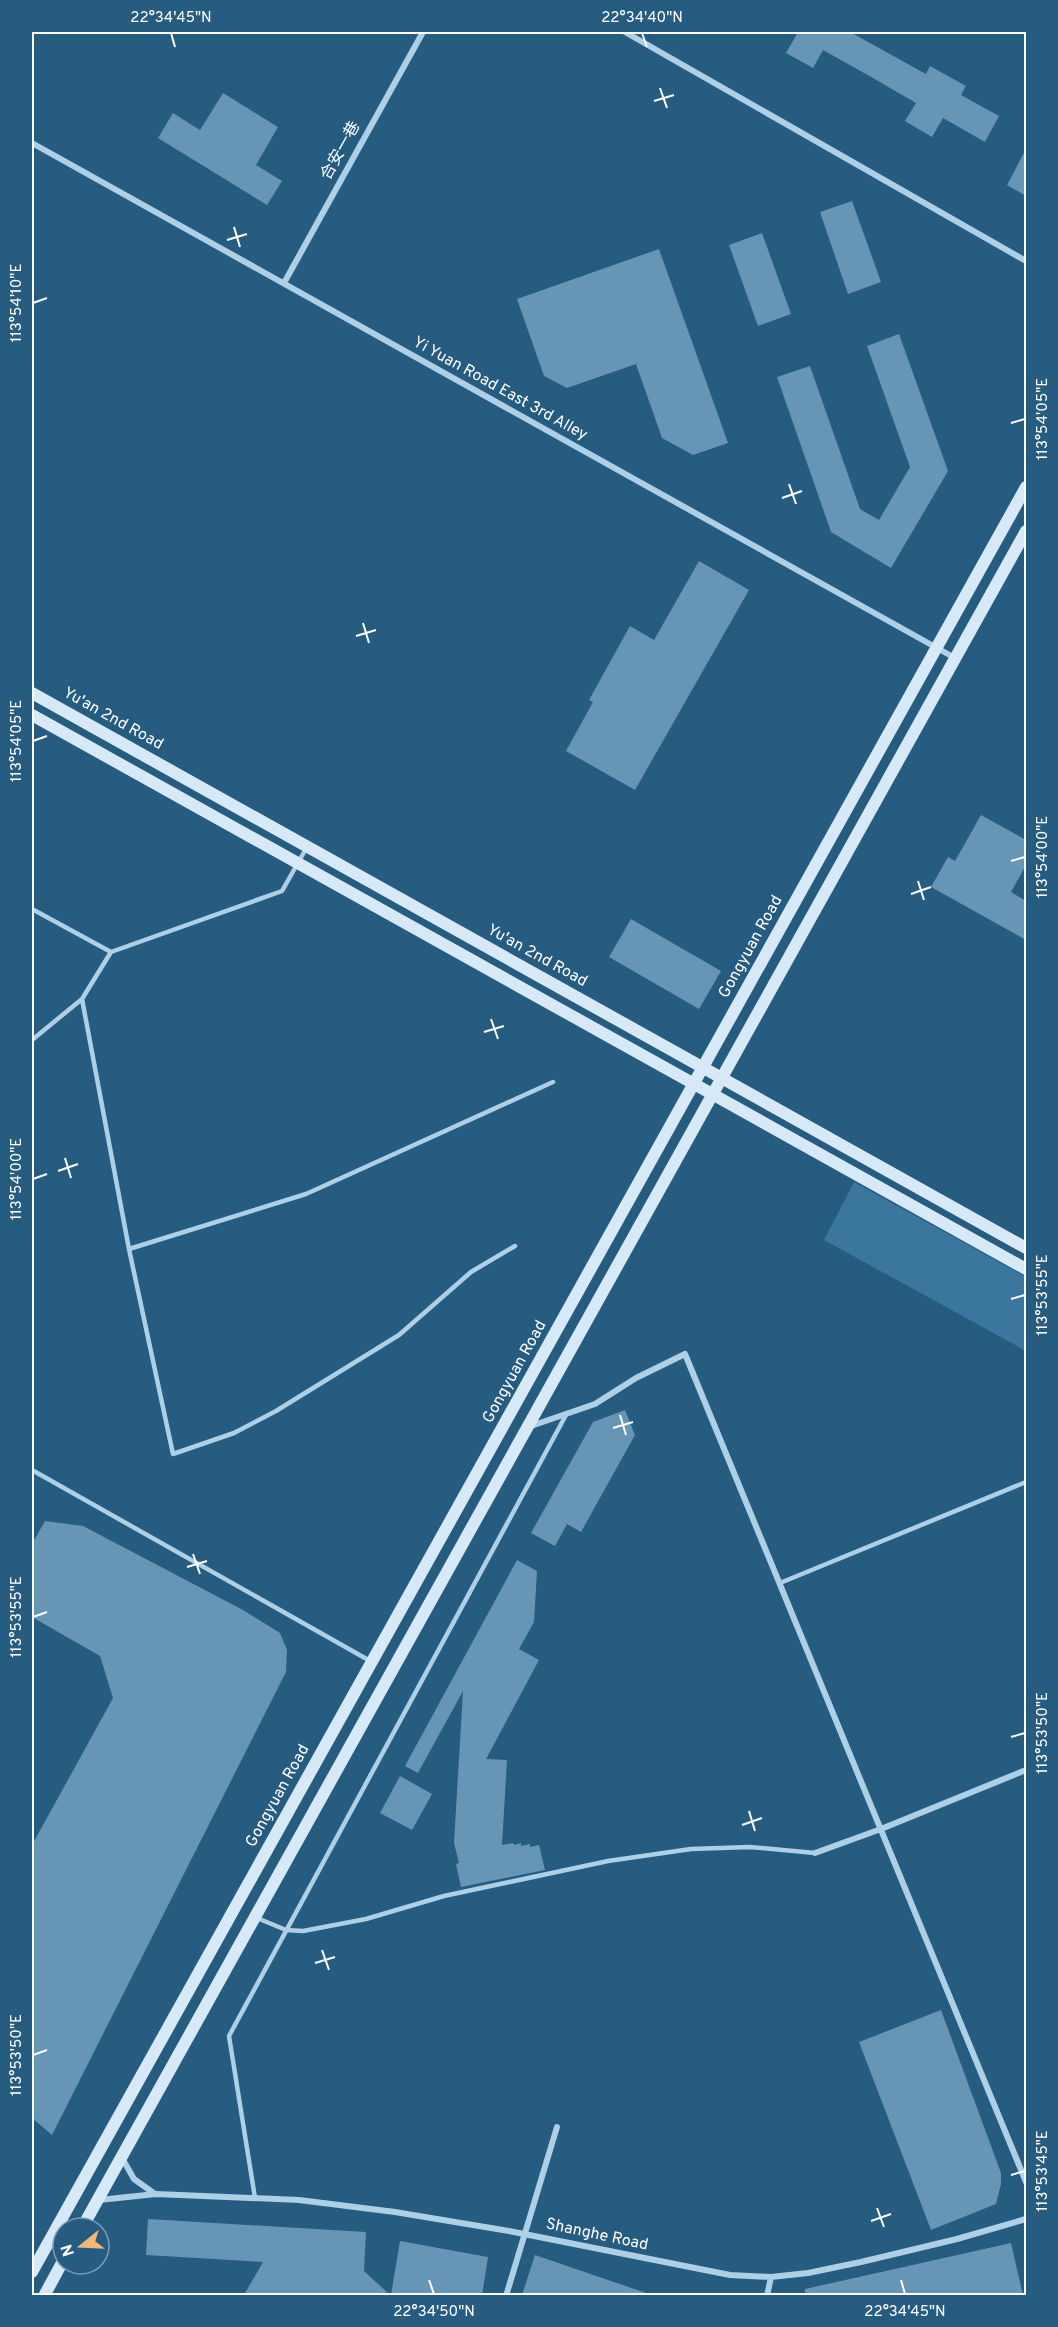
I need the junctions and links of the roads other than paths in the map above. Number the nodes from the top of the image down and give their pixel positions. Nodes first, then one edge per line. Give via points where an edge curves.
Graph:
1 (423, 32) edge
2 (626, 32) edge
3 (32, 143) edge
4 (1026, 261) edge
5 (284, 283) junction
6 (1026, 487) edge
7 (1026, 531) edge
8 (937, 648) junction
9 (956, 658) junction
10 (32, 693) edge
11 (32, 715) edge
12 (307, 847) junction
13 (298, 863) junction
14 (32, 909) edge
15 (111, 952) junction
16 (82, 999) junction
17 (32, 1040) edge
18 (703, 1067) junction
19 (722, 1078) junction
20 (554, 1082) dead end
21 (694, 1084) junction
22 (713, 1094) junction
23 (515, 1246) dead end
24 (1026, 1248) edge
25 (129, 1249) junction
26 (1026, 1269) edge
27 (566, 1415) junction
28 (528, 1427) junction
29 (32, 1470) edge
30 (1026, 1482) edge
31 (780, 1583) junction
32 (372, 1662) junction
33 (1026, 1770) edge
34 (881, 1829) junction
35 (815, 1853) joint
36 (255, 1917) junction
37 (286, 1930) junction
38 (557, 2127) dead end
39 (121, 2156) junction
40 (1026, 2182) edge
41 (156, 2194) junction
42 (255, 2198) junction
43 (97, 2200) junction
44 (88, 2216) edge
45 (1026, 2219) edge
46 (524, 2234) junction
47 (32, 2272) edge
48 (55, 2276) edge
49 (771, 2277) junction
50 (44, 2295) edge
51 (506, 2295) edge
52 (767, 2295) edge

1 - 5 street, 合安一巷
2 - 4 street
3 - 5 street, Yi Yuan Road East 3rd Alley
5 - 8 street, Yi Yuan Road East 3rd Alley
6 - 8 main road, Gongyuan Road
7 - 9 main road
8 - 9 street, Yi Yuan Road East 3rd Alley
8 - 18 main road, Gongyuan Road
9 - 19 main road
10 - 12 main road, Yu'an 2nd Road
11 - 13 main road
12 - 13 lane
12 - 18 main road, Yu'an 2nd Road
13 - 15 lane via 282,891
13 - 21 main road
14 - 15 lane
15 - 16 lane
16 - 17 lane
16 - 25 lane
18 - 19 main road, Yu'an 2nd Road
18 - 21 main road, Gongyuan Road
19 - 22 main road
19 - 24 main road, Yu'an 2nd Road
20 - 25 lane via 306,1194
21 - 22 main road
21 - 32 main road, Gongyuan Road
22 - 26 main road
22 - 28 main road
23 - 25 lane via 471,1272 399,1335 276,1411 234,1434 173,1454
27 - 28 street
27 - 31 street via 595,1404 636,1378 686,1354
27 - 37 lane
28 - 36 main road
29 - 32 lane
30 - 31 lane
31 - 34 street
32 - 47 main road, Gongyuan Road
33 - 34 street
34 - 35 street
34 - 40 street
35 - 37 lane via 750,1847 691,1849 456,1894 366,1919 303,1931
36 - 37 lane
36 - 39 main road
37 - 42 lane via 229,2037
38 - 46 street
39 - 41 street via 134,2179
39 - 43 main road
41 - 42 street, Shanghe Road
41 - 43 street, Shanghe Road
42 - 46 street, Shanghe Road via 395,2212
43 - 44 main road
45 - 49 street, Shanghe Road via 861,2262
46 - 49 street, Shanghe Road via 730,2275
46 - 51 street
48 - 50 main road
49 - 52 street

